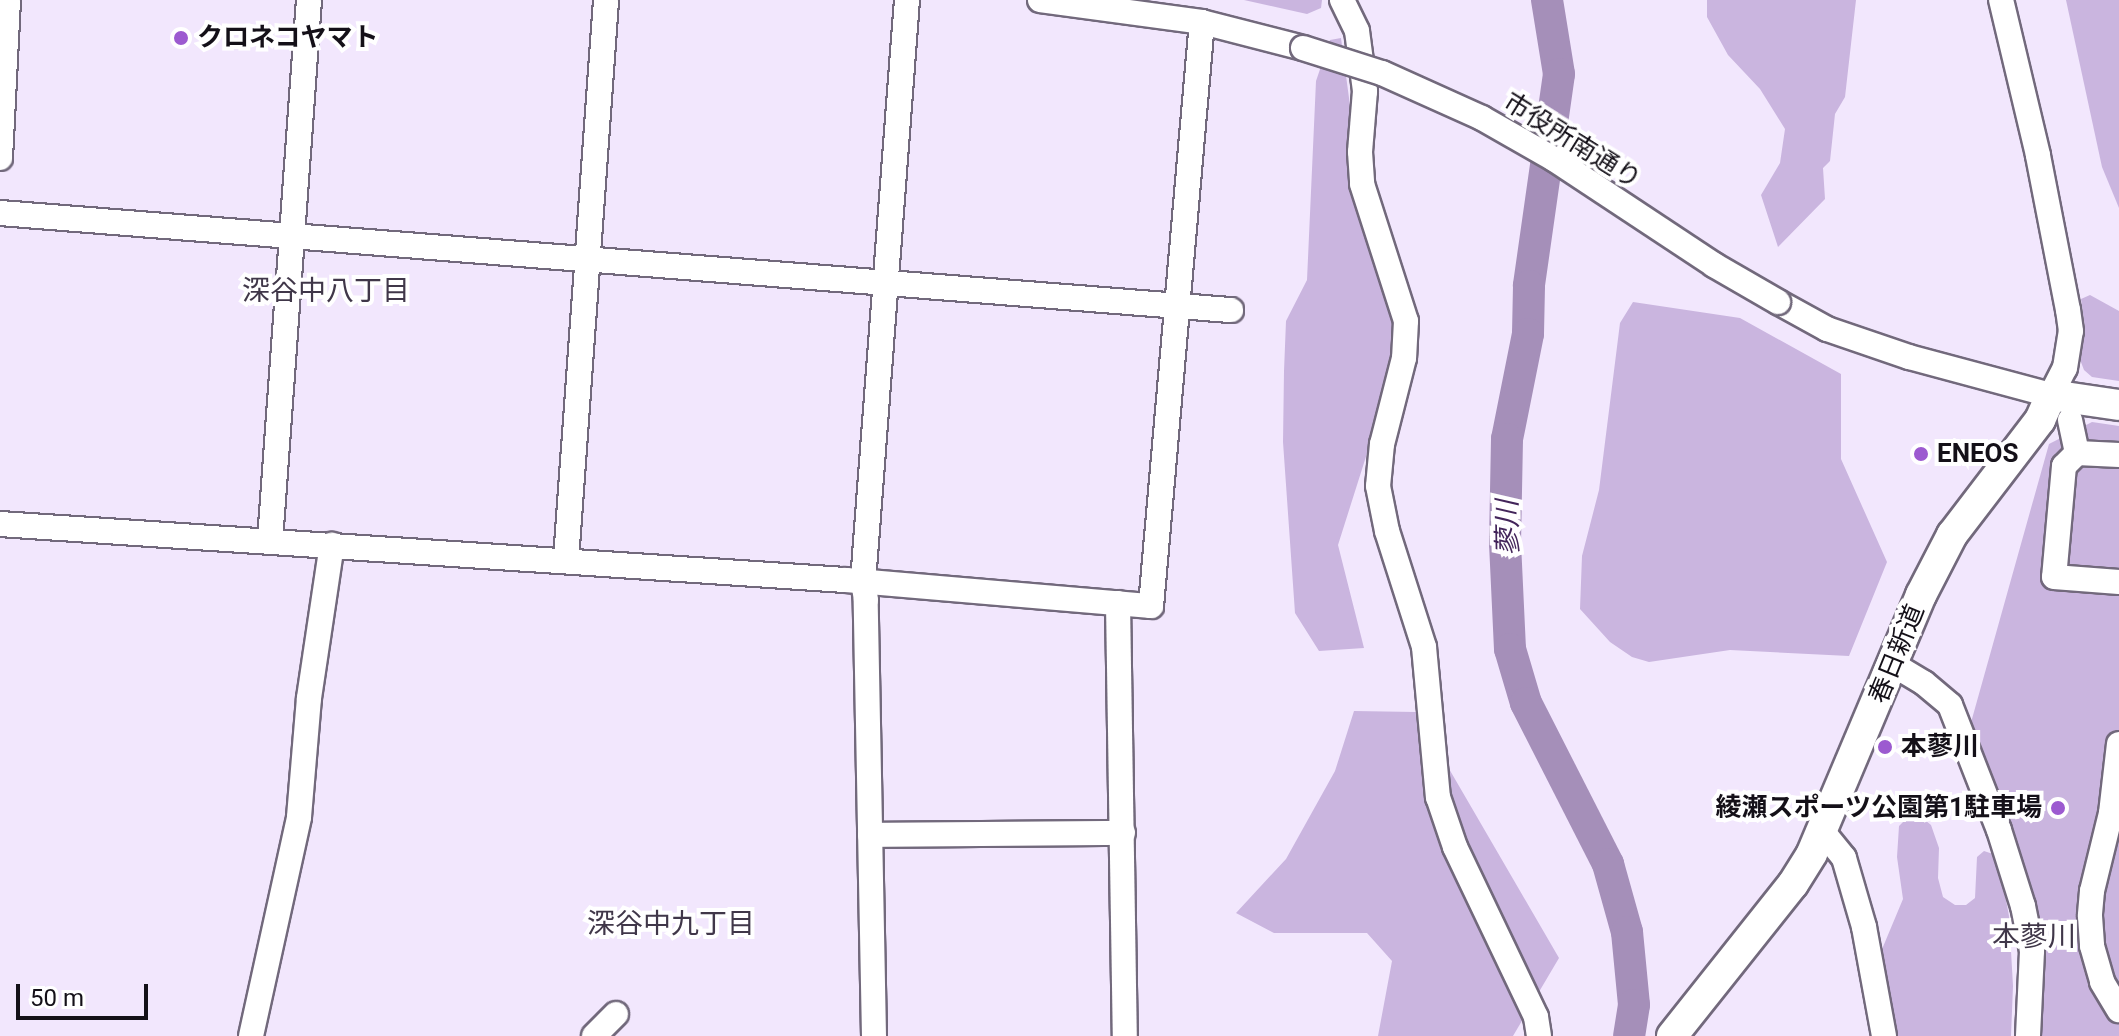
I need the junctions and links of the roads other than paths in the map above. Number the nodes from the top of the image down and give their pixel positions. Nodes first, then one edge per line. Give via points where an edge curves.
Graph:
1 (8, 0) edge
2 (309, 0) edge
3 (606, 0) edge
4 (907, 0) edge
5 (1040, 0) edge
6 (1342, 0) edge
7 (2001, 0) edge
8 (1202, 22) junction
9 (0, 158) edge
10 (0, 213) edge
11 (292, 237) junction
12 (588, 260) junction
13 (886, 282) junction
14 (1179, 306) junction
15 (1231, 310) dead end
16 (2051, 395) junction
17 (2119, 405) edge
18 (2070, 420) dead end
19 (2077, 453) junction
20 (2119, 455) edge
21 (0, 524) edge
22 (270, 541) junction
23 (332, 545) junction
24 (566, 560) junction
25 (863, 582) junction
26 (2119, 582) edge
27 (1118, 603) junction
28 (1894, 665) junction
29 (2119, 744) edge
30 (1823, 832) junction
31 (1123, 833) junction
32 (870, 835) junction
33 (2119, 1010) edge
34 (616, 1014) dead end
35 (251, 1036) edge
36 (594, 1036) edge
37 (874, 1036) edge
38 (1125, 1036) edge
39 (1539, 1036) edge
40 (1672, 1036) edge
41 (1884, 1036) edge
42 (2028, 1036) edge

1 - 9 street
2 - 11 street
3 - 12 street
4 - 13 street
5 - 8 street, 市役所南通り
6 - 39 street via 1357,31 1365,91 1362,184 1406,321 1404,358 1382,444 1378,486 1424,647 1438,797 1455,847 1536,1017
7 - 16 street via 2038,155 2071,331 2065,368
8 - 14 street
8 - 16 street, 市役所南通り, bridge via 1382,73 1494,124 1740,281 1827,329
10 - 11 street
11 - 12 street
11 - 22 street
12 - 13 street
12 - 24 street
13 - 14 street
13 - 25 street
14 - 15 street
14 - 27 street via 1151,606
16 - 17 main road
16 - 28 main road, 春日新道 via 2040,420 1952,535
18 - 19 street
19 - 20 street
19 - 26 street via 2064,466 2054,577
21 - 22 street
22 - 23 street
23 - 24 street
23 - 35 street via 309,698 299,817
24 - 25 street
25 - 27 street
25 - 32 street
27 - 31 street
28 - 30 main road, 春日新道
28 - 42 street via 1950,705 1999,830 2032,951
29 - 33 street via 2090,916 2097,965
30 - 40 main road, 春日新道 via 1793,884
30 - 41 street via 1844,858 1864,927
31 - 32 street
31 - 38 street
32 - 37 street
34 - 36 street

